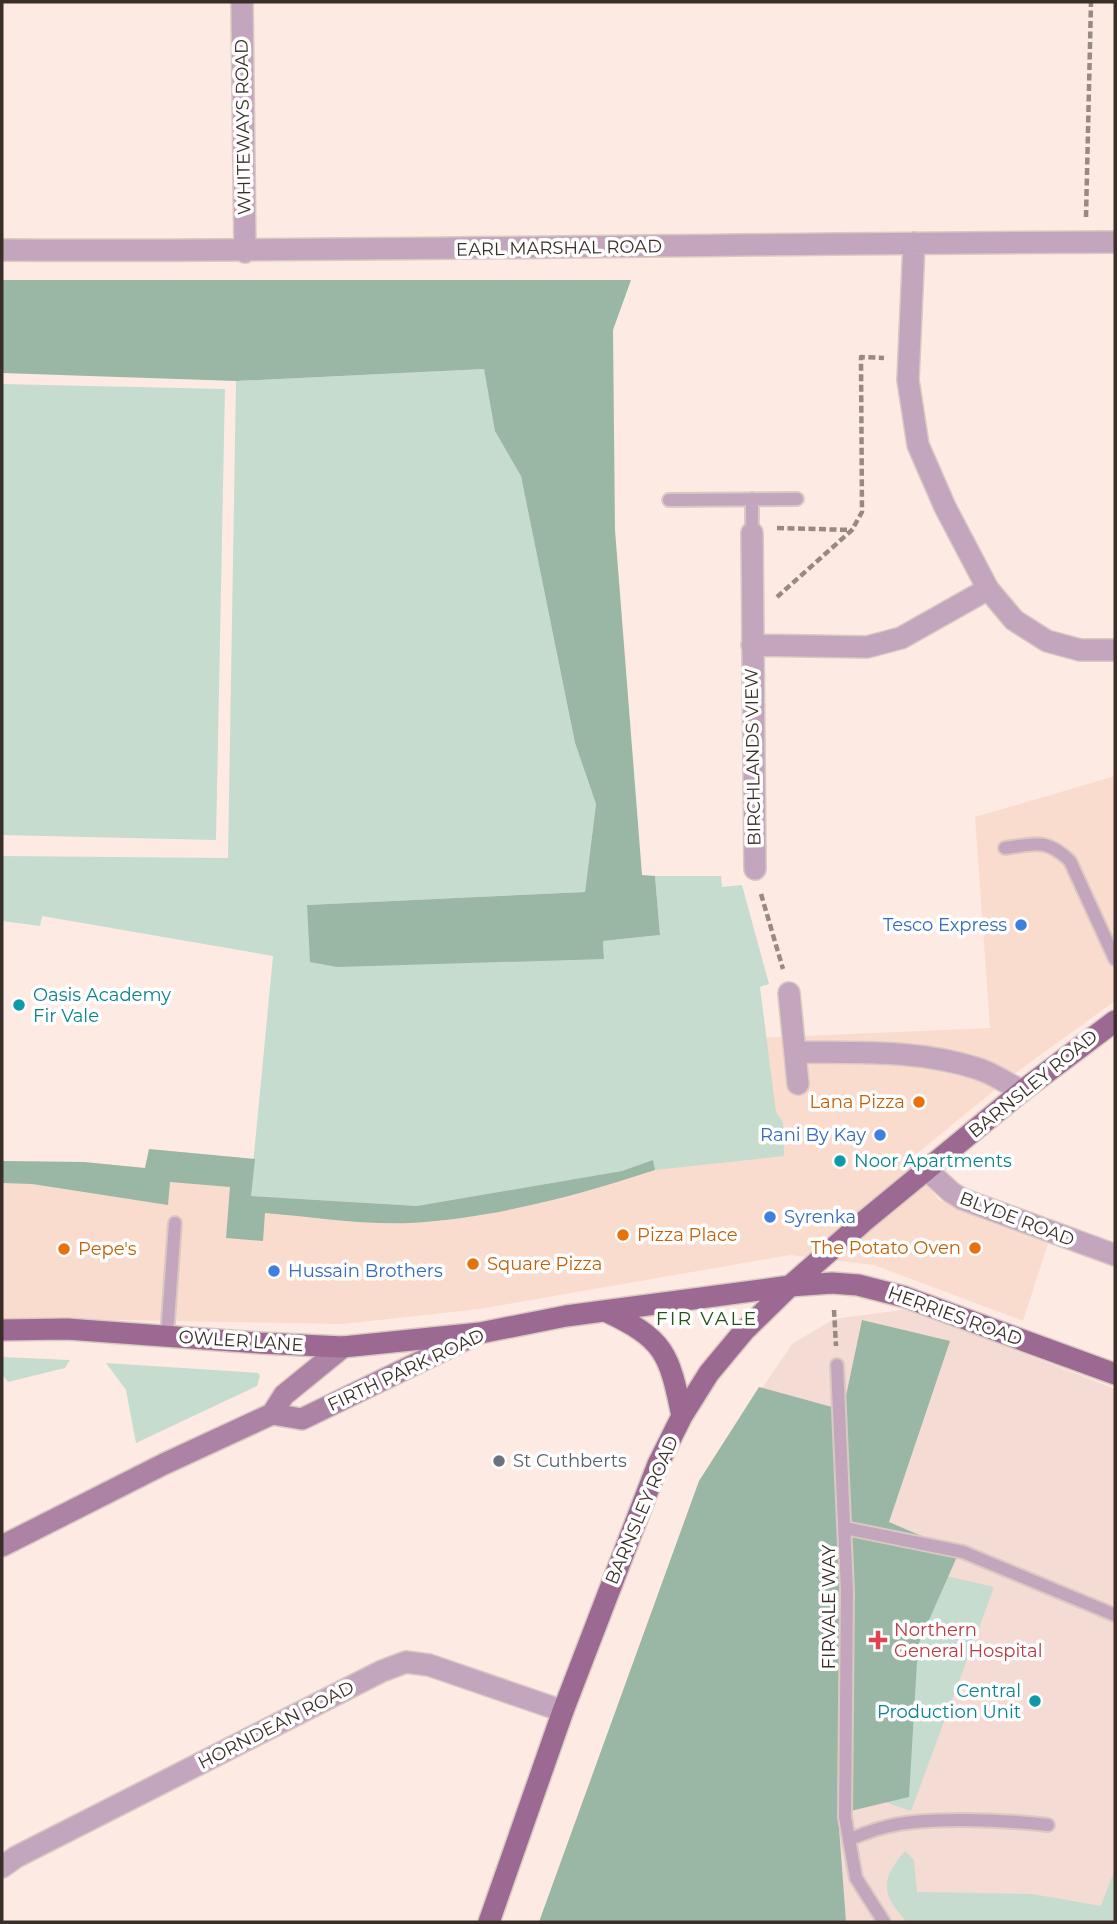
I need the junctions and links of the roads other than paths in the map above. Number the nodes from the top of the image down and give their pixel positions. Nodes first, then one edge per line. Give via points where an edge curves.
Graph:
1 (242, 2) edge
2 (1115, 242) edge
3 (914, 243) junction
4 (2, 250) edge
5 (245, 252) junction
6 (752, 499) junction
7 (797, 499) dead end
8 (669, 500) dead end
9 (752, 530) joint
10 (989, 589) junction
11 (752, 645) junction
12 (1115, 650) edge
13 (1005, 848) dead end
14 (755, 869) road end
15 (1115, 959) edge
16 (789, 993) road end
17 (1115, 1021) edge
18 (796, 1052) junction
19 (798, 1084) dead end
20 (1022, 1091) junction
21 (927, 1170) junction
22 (175, 1223) dead end
23 (1115, 1255) edge
24 (790, 1286) junction
25 (605, 1311) junction
26 (2, 1329) edge
27 (480, 1333) junction
28 (167, 1335) junction
29 (343, 1347) junction
30 (837, 1365) road end
31 (1115, 1374) edge
32 (272, 1415) junction
33 (682, 1416) junction
34 (845, 1528) junction
35 (2, 1546) edge
36 (1115, 1615) edge
37 (563, 1711) junction
38 (1048, 1825) dead end
39 (849, 1839) junction
40 (2, 1867) edge
41 (489, 1922) edge
42 (884, 1922) edge

1 - 5 street, WHITEWAYS ROAD
2 - 3 street, EARL MARSHAL ROAD
3 - 5 street, EARL MARSHAL ROAD
3 - 10 street via 908,380 918,445
4 - 5 street, EARL MARSHAL ROAD
6 - 7 lane
6 - 8 lane
6 - 9 lane
9 - 11 street, BIRCHLANDS VIEW
10 - 11 street, BIRCHLANDS VIEW via 901,638 867,647
10 - 12 street via 1014,620 1047,641 1080,650
11 - 14 street, BIRCHLANDS VIEW
13 - 15 lane via 1043,843 1070,861
16 - 18 street
17 - 20 main road, BARNSLEY ROAD
18 - 19 street
18 - 20 street via 894,1052 937,1058 981,1070
20 - 21 main road, BARNSLEY ROAD
21 - 23 street, BLYDE ROAD via 962,1199
21 - 24 main road, BARNSLEY ROAD
22 - 28 lane
24 - 25 main road, FIRTH PARK ROAD
24 - 31 main road, HERRIES ROAD via 858,1285 905,1297
24 - 33 main road, BARNSLEY ROAD via 718,1361
25 - 27 main road, FIRTH PARK ROAD
25 - 33 main road via 636,1326 660,1350 674,1379
26 - 28 main road, OWLER LANE
27 - 29 main road, OWLER LANE
27 - 32 main road, FIRTH PARK ROAD via 302,1419
28 - 29 main road, OWLER LANE
29 - 32 main road, FIRTH PARK ROAD via 284,1395
30 - 34 lane, FIRVALE WAY
32 - 35 main road, FIRTH PARK ROAD
33 - 37 main road, BARNSLEY ROAD via 658,1464
34 - 36 lane via 963,1552
34 - 39 lane, FIRVALE WAY via 845,1817
37 - 40 street, HORNDEAN ROAD via 429,1665 406,1662
37 - 41 main road, BARNSLEY ROAD
38 - 39 lane via 932,1821 887,1826
39 - 42 lane, FIRVALE WAY via 856,1878

